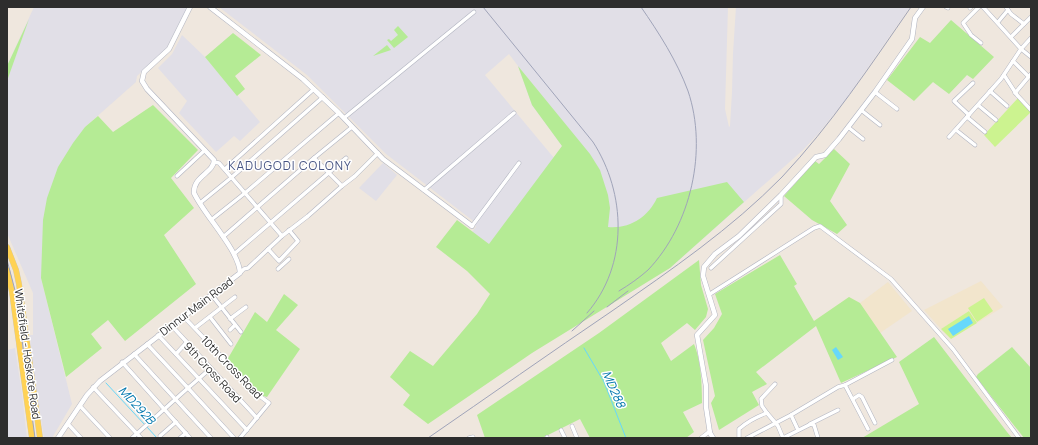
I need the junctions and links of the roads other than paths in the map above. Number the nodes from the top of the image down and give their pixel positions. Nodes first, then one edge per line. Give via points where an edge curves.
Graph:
1 (190, 7) edge
2 (210, 7) edge
3 (922, 7) edge
4 (979, 7) edge
5 (983, 7) edge
6 (1007, 9) edge
7 (474, 12) dead end
8 (1031, 17) edge
9 (998, 22) junction
10 (1024, 24) junction
11 (1011, 37) junction
12 (1031, 38) edge
13 (981, 43) dead end
14 (1021, 49) junction
15 (1031, 57) edge
16 (1013, 61) junction
17 (1004, 75) junction
18 (1030, 75) edge
19 (973, 83) dead end
20 (314, 89) junction
21 (875, 92) junction
22 (990, 92) junction
23 (1015, 92) junction
24 (323, 97) junction
25 (978, 105) junction
26 (1007, 106) dead end
27 (897, 109) dead end
28 (861, 110) junction
29 (1031, 110) edge
30 (339, 113) junction
31 (514, 113) dead end
32 (968, 116) junction
33 (344, 118) junction
34 (996, 120) dead end
35 (880, 125) dead end
36 (352, 127) junction
37 (848, 127) junction
38 (956, 130) junction
39 (985, 132) dead end
40 (949, 137) dead end
41 (863, 139) dead end
42 (975, 145) dead end
43 (205, 150) junction
44 (378, 153) junction
45 (314, 158) junction
46 (346, 158) dead end
47 (214, 162) junction
48 (519, 162) dead end
49 (225, 169) junction
50 (328, 172) junction
51 (177, 176) dead end
52 (232, 177) junction
53 (342, 186) junction
54 (424, 190) junction
55 (245, 193) junction
56 (781, 195) junction
57 (200, 203) junction
58 (257, 207) junction
59 (211, 220) junction
60 (271, 222) junction
61 (472, 226) joint
62 (289, 230) junction
63 (282, 236) junction
64 (223, 237) junction
65 (7, 247) edge
66 (268, 249) junction
67 (234, 254) junction
68 (285, 256) junction
69 (289, 259) junction
70 (279, 261) junction
71 (294, 263) dead end
72 (284, 265) junction
73 (711, 268) dead end
74 (278, 269) dead end
75 (288, 269) dead end
76 (7, 270) edge
77 (240, 273) junction
78 (18, 277) junction
79 (9, 278) junction
80 (211, 294) junction
81 (710, 294) junction
82 (235, 297) dead end
83 (246, 307) dead end
84 (222, 308) junction
85 (183, 316) junction
86 (210, 317) junction
87 (230, 319) junction
88 (171, 325) junction
89 (235, 325) junction
90 (195, 328) junction
91 (230, 330) dead end
92 (241, 332) dead end
93 (158, 335) junction
94 (186, 343) junction
95 (147, 344) junction
96 (231, 344) dead end
97 (134, 354) junction
98 (176, 354) junction
99 (892, 360) dead end
100 (22, 362) junction
101 (29, 362) junction
102 (122, 362) junction
103 (210, 369) junction
104 (199, 378) junction
105 (776, 384) dead end
106 (845, 385) junction
107 (93, 387) junction
108 (188, 388) junction
109 (853, 399) junction
110 (176, 400) junction
111 (80, 406) junction
112 (164, 410) junction
113 (838, 410) dead end
114 (767, 413) junction
115 (791, 415) junction
116 (257, 418) junction
117 (176, 422) junction
118 (875, 423) dead end
119 (68, 424) junction
120 (776, 424) junction
121 (809, 424) junction
122 (572, 426) dead end
123 (868, 429) dead end
124 (247, 430) junction
125 (561, 430) dead end
126 (798, 430) junction
127 (710, 431) junction
128 (186, 433) junction
129 (137, 434) junction
130 (160, 436) dead end
131 (32, 438) edge
132 (40, 438) edge
133 (58, 438) edge
134 (81, 438) edge
135 (110, 438) edge
136 (132, 438) edge
137 (141, 438) edge
138 (180, 438) edge
139 (190, 438) edge
140 (211, 438) edge
141 (234, 438) edge
142 (240, 438) edge
143 (565, 438) edge
144 (578, 438) edge
145 (701, 438) edge
146 (713, 438) edge
147 (739, 438) edge
148 (747, 438) edge
149 (783, 438) edge
150 (818, 438) edge
151 (1019, 438) edge

1 - 43 street via 168,49 144,72 142,78 147,89
2 - 20 street
3 - 21 street via 915,18 912,39
4 - 13 street via 963,23 971,35
5 - 9 street
6 - 9 street
6 - 10 street
7 - 33 street
8 - 10 street
9 - 11 street
10 - 11 street
11 - 14 street
12 - 14 street
14 - 15 street
14 - 16 street
16 - 17 street
16 - 18 street
17 - 22 street
17 - 23 street
18 - 23 street
19 - 32 street via 954,100
20 - 24 street
20 - 49 street
21 - 27 street
21 - 28 street
22 - 25 street
22 - 26 street
23 - 29 street
24 - 30 street
24 - 52 street
25 - 32 street
25 - 34 street
28 - 35 street
28 - 37 street
30 - 33 street
30 - 55 street
31 - 54 street
32 - 38 street
32 - 39 street
33 - 36 street
36 - 44 street
36 - 45 street
37 - 41 street
37 - 56 street via 825,155 816,157
38 - 40 street
38 - 42 street
43 - 47 street
43 - 51 street
44 - 53 street
44 - 54 street
45 - 50 street
45 - 58 street
46 - 50 street
47 - 49 street via 219,162
47 - 57 street, Dinnur Main Road via 195,185 194,193
48 - 61 street
49 - 52 street
50 - 53 street
50 - 60 street
52 - 55 street
52 - 57 street
53 - 62 street
54 - 61 street
55 - 58 street
55 - 59 street
56 - 73 street via 781,204
56 - 81 street via 704,267
57 - 59 street, Dinnur Main Road
58 - 60 street
58 - 64 street
59 - 64 street, Dinnur Main Road
60 - 63 street
60 - 67 street
62 - 63 street
62 - 68 street via 298,241
63 - 66 street
64 - 67 street, Dinnur Main Road
65 - 78 main road, Whitefield - Hoskote Road
66 - 70 street
66 - 77 street
67 - 77 street, Dinnur Main Road via 240,265
68 - 69 street
68 - 70 street
69 - 71 street
69 - 72 street
70 - 72 street
72 - 74 street
72 - 75 street
76 - 79 main road, Whitefield - Hoskote Road
77 - 80 street, Dinnur Main Road
78 - 79 main road
78 - 101 main road, Whitefield - Hoskote Road
79 - 100 main road, Whitefield - Hoskote Road
80 - 84 street
80 - 85 street, Dinnur Main Road
81 - 127 street via 715,315 697,335 706,386
81 - 151 street via 820,226 892,279 953,349
82 - 84 street
83 - 87 street
84 - 86 street
84 - 87 street
85 - 88 street, Dinnur Main Road
85 - 90 street, 10th Cross Road
86 - 90 street
86 - 96 street
87 - 89 street
88 - 93 street, Dinnur Main Road
88 - 94 street, 9th Cross Road
89 - 91 street
89 - 92 street
90 - 116 street, 10th Cross Road via 268,403
93 - 95 street, Dinnur Main Road
93 - 98 street
94 - 98 street
94 - 103 street, 9th Cross Road
95 - 97 street, Dinnur Main Road
95 - 108 street
97 - 102 street, Dinnur Main Road
97 - 110 street
98 - 104 street
99 - 106 street
100 - 101 main road
100 - 131 main road, Whitefield - Hoskote Road
101 - 132 main road, Whitefield - Hoskote Road
102 - 107 street, Dinnur Main Road
102 - 112 street
103 - 104 street
103 - 116 street, 9th Cross Road
104 - 108 street
104 - 124 street
105 - 114 street via 761,398 762,406
106 - 109 street
106 - 115 street
107 - 111 street, Dinnur Main Road
107 - 129 street
108 - 110 street
108 - 141 street
109 - 118 street via 859,395 862,397
109 - 123 street
110 - 112 street
110 - 140 street
111 - 119 street, Dinnur Main Road
111 - 135 street
112 - 117 street
112 - 129 street
113 - 121 street
114 - 120 street
114 - 147 street via 744,425 739,430
115 - 120 street
115 - 126 street
116 - 124 street
117 - 128 street
117 - 130 street
119 - 133 street, Dinnur Main Road
119 - 134 street
120 - 148 street
120 - 149 street
121 - 126 street
121 - 150 street via 814,425
122 - 144 street
124 - 142 street
125 - 143 street
126 - 149 street
127 - 145 street
127 - 146 street
128 - 138 street
128 - 139 street
129 - 136 street
129 - 137 street

